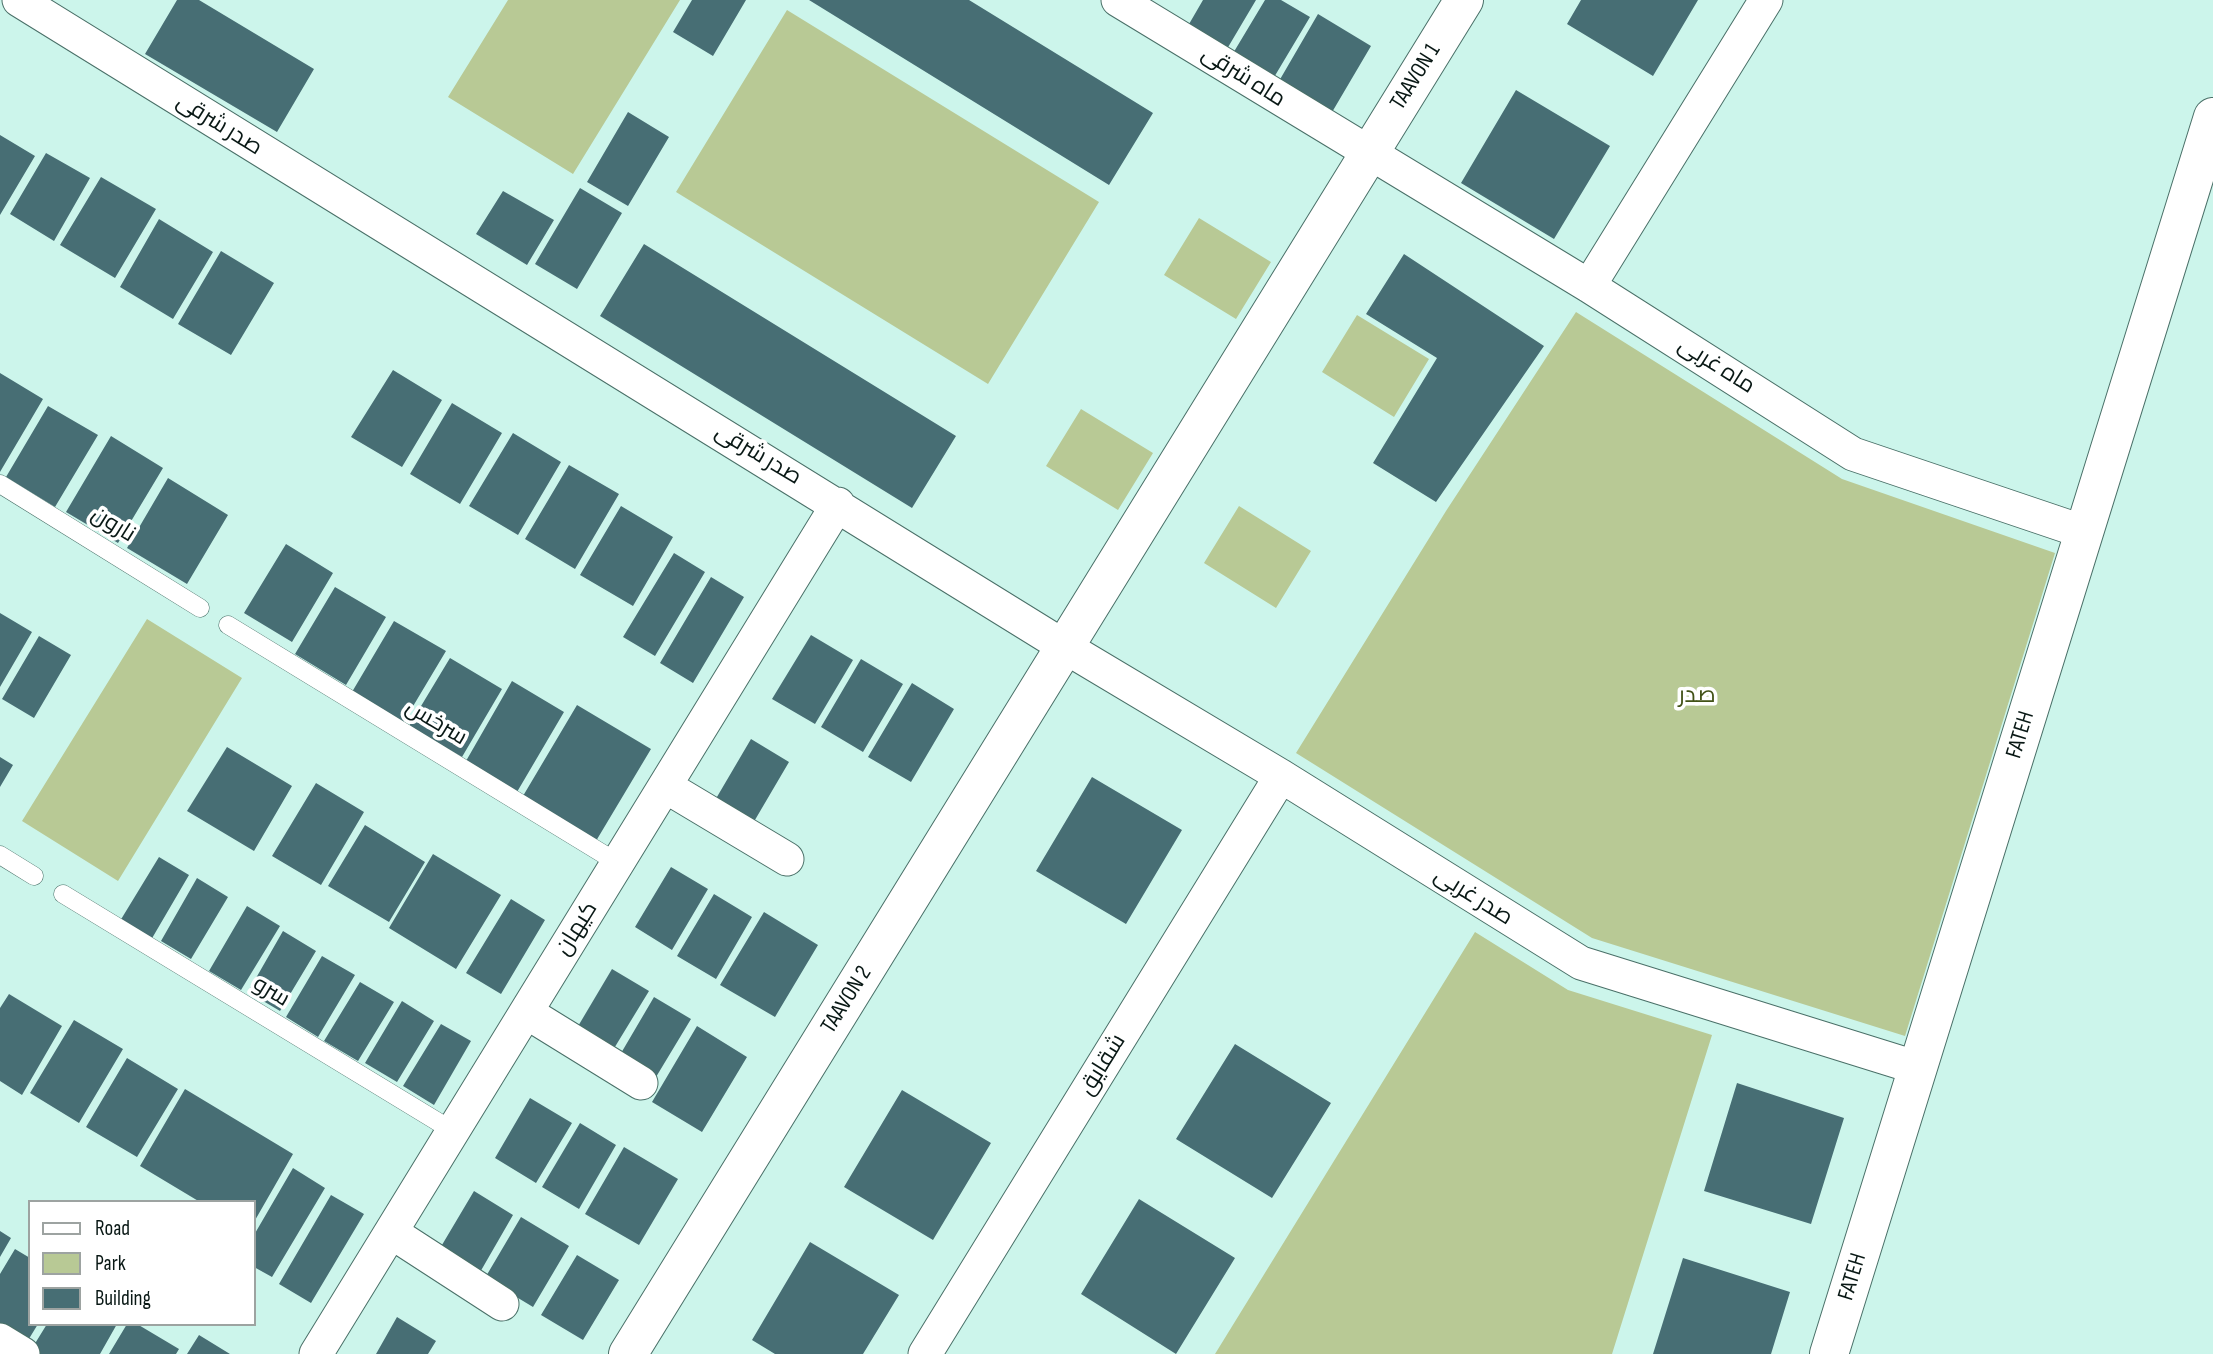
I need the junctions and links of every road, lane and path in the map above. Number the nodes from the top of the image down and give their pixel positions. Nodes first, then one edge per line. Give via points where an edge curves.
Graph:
1 (11, 0) edge
2 (19, 0) edge
3 (1464, 0) edge
4 (1766, 0) edge
5 (1136, 5) edge
6 (0, 18) edge
7 (2213, 117) edge
8 (1368, 155) junction
9 (1589, 286) junction
10 (0, 484) edge
11 (838, 504) junction
12 (2084, 532) junction
13 (200, 608) dead end
14 (228, 625) dead end
15 (1065, 646) junction
16 (1281, 776) junction
17 (665, 786) junction
18 (0, 855) edge
19 (787, 859) dead end
20 (618, 863) junction
21 (34, 876) dead end
22 (63, 894) dead end
23 (526, 1012) junction
24 (1917, 1068) junction
25 (641, 1083) dead end
26 (453, 1131) junction
27 (391, 1232) junction
28 (502, 1304) dead end
29 (0, 1340) edge
30 (23, 1354) edge
31 (316, 1354) edge
32 (628, 1354) edge
33 (925, 1354) edge
34 (1829, 1354) edge

1 - 6 street
2 - 11 street, صدر شرقی
3 - 8 street, TAAVON 1
4 - 9 street
5 - 8 street, ماه شرقی
7 - 12 street, FATEH
8 - 9 street, ماه غربی
8 - 15 street, TAAVON 1
9 - 12 street, ماه غربی via 1853,454
10 - 13 lane, نارون
11 - 15 street, صدر شرقی
11 - 17 street, کیهان
12 - 24 street, FATEH
14 - 20 lane, سرخس
15 - 16 street, صدر غربی
15 - 32 street, TAAVON 2
16 - 24 street, صدر غربی via 1581,963
16 - 33 street, شقایق
17 - 19 street
17 - 20 street, کیهان
18 - 21 lane
20 - 23 street, کیهان
22 - 26 lane, سرو
23 - 25 street
23 - 26 street, کیهان
24 - 34 street, FATEH
26 - 27 street, کیهان
27 - 28 street
27 - 31 street, کیهان
29 - 30 street

